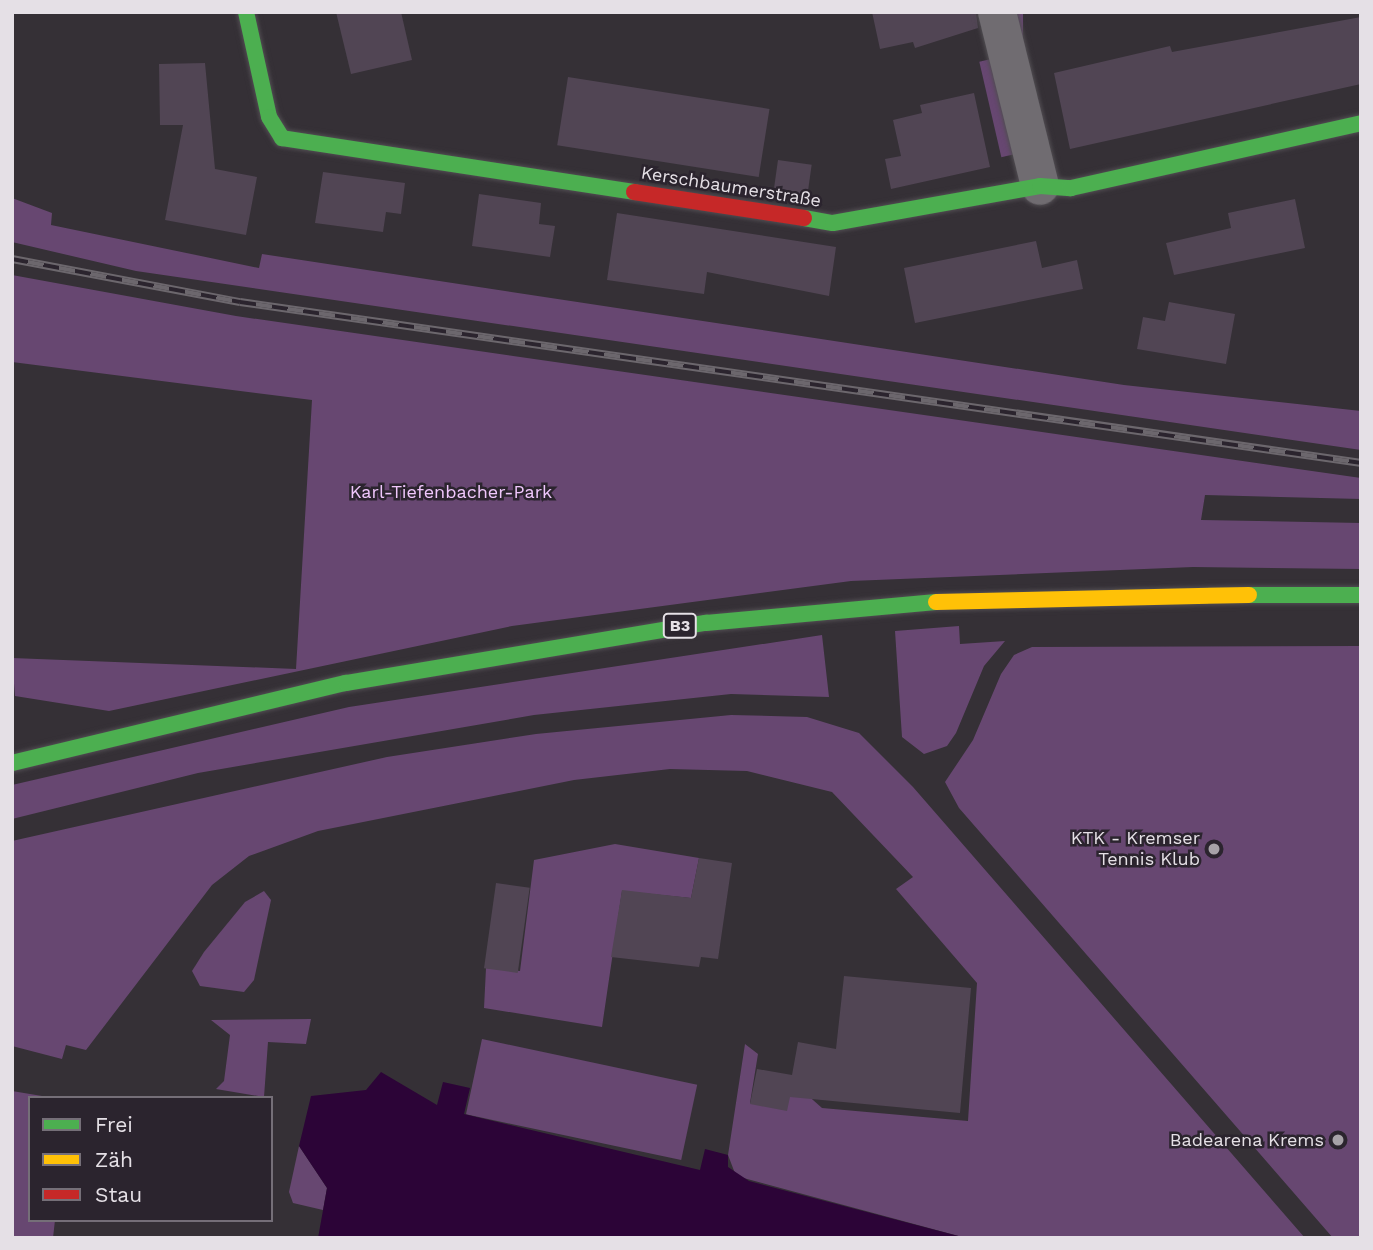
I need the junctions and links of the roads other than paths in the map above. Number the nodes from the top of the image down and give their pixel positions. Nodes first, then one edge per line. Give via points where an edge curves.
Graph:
1 (246, 12) edge
2 (997, 12) edge
3 (1361, 122) edge
4 (1040, 186) junction
5 (1361, 595) edge
6 (12, 764) edge

1 - 4 main road, Kerschbaumerstraße via 269,117 282,138 309,146 833,223
2 - 4 street
3 - 4 main road, Kerschbaumerstraße via 1071,188
5 - 6 main road, B3 via 1007,596 706,622 346,683

